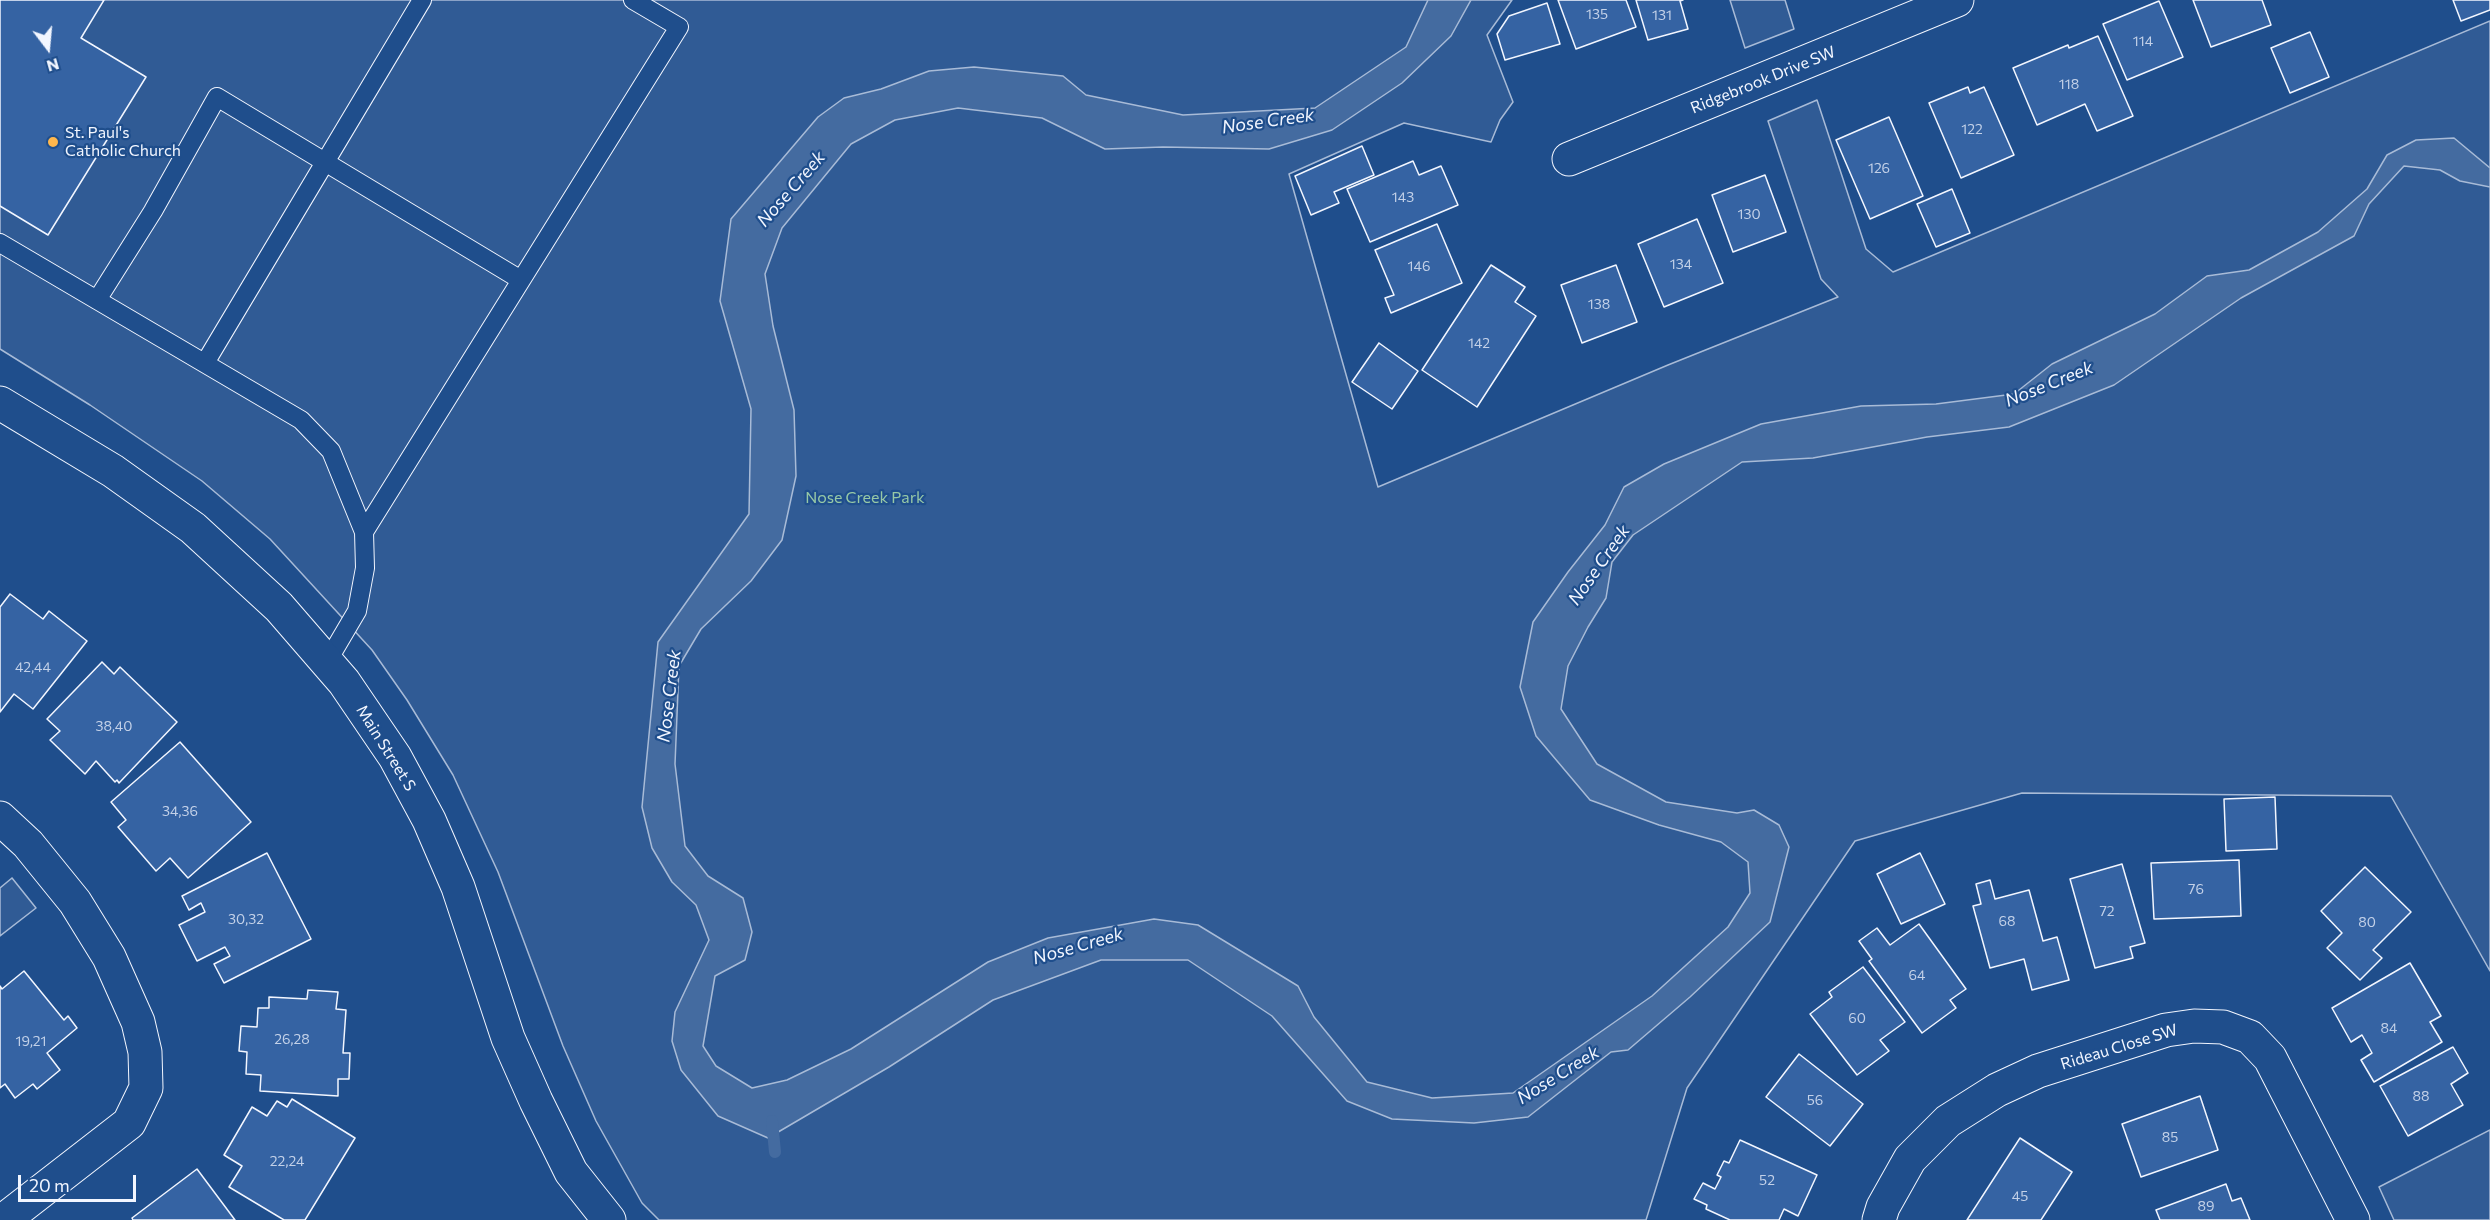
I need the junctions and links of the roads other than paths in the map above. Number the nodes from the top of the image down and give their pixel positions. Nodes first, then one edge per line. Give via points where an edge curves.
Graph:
1 (422, 0) edge
2 (633, 0) edge
3 (1957, 0) edge
4 (1569, 159) dead end
5 (325, 162) junction
6 (0, 243) edge
7 (521, 280) junction
8 (97, 300) junction
9 (205, 363) junction
10 (0, 403) edge
11 (364, 532) junction
12 (327, 662) junction
13 (0, 818) edge
14 (4, 1220) edge
15 (609, 1220) edge
16 (1879, 1220) edge
17 (2353, 1220) edge

1 - 5 lane
2 - 7 lane via 679,27
3 - 4 street, Ridgebrook Drive SW
5 - 7 lane
5 - 8 lane via 217,97
5 - 9 lane
6 - 8 lane
7 - 11 lane
8 - 9 lane
9 - 11 lane via 301,420 331,451
10 - 12 street, Main Street S via 113,471 193,528 279,607
11 - 12 lane via 365,568 357,611
12 - 15 street, Main Street S via 395,757 429,820 458,887 508,1038 536,1101 571,1172
13 - 14 street via 28,844 75,902 110,957 138,1022 145,1052 146,1088 129,1123
16 - 17 street, Rideau Close SW via 1910,1159 1948,1121 1998,1090 2049,1068 2166,1030 2194,1026 2223,1027 2250,1037 2270,1058

